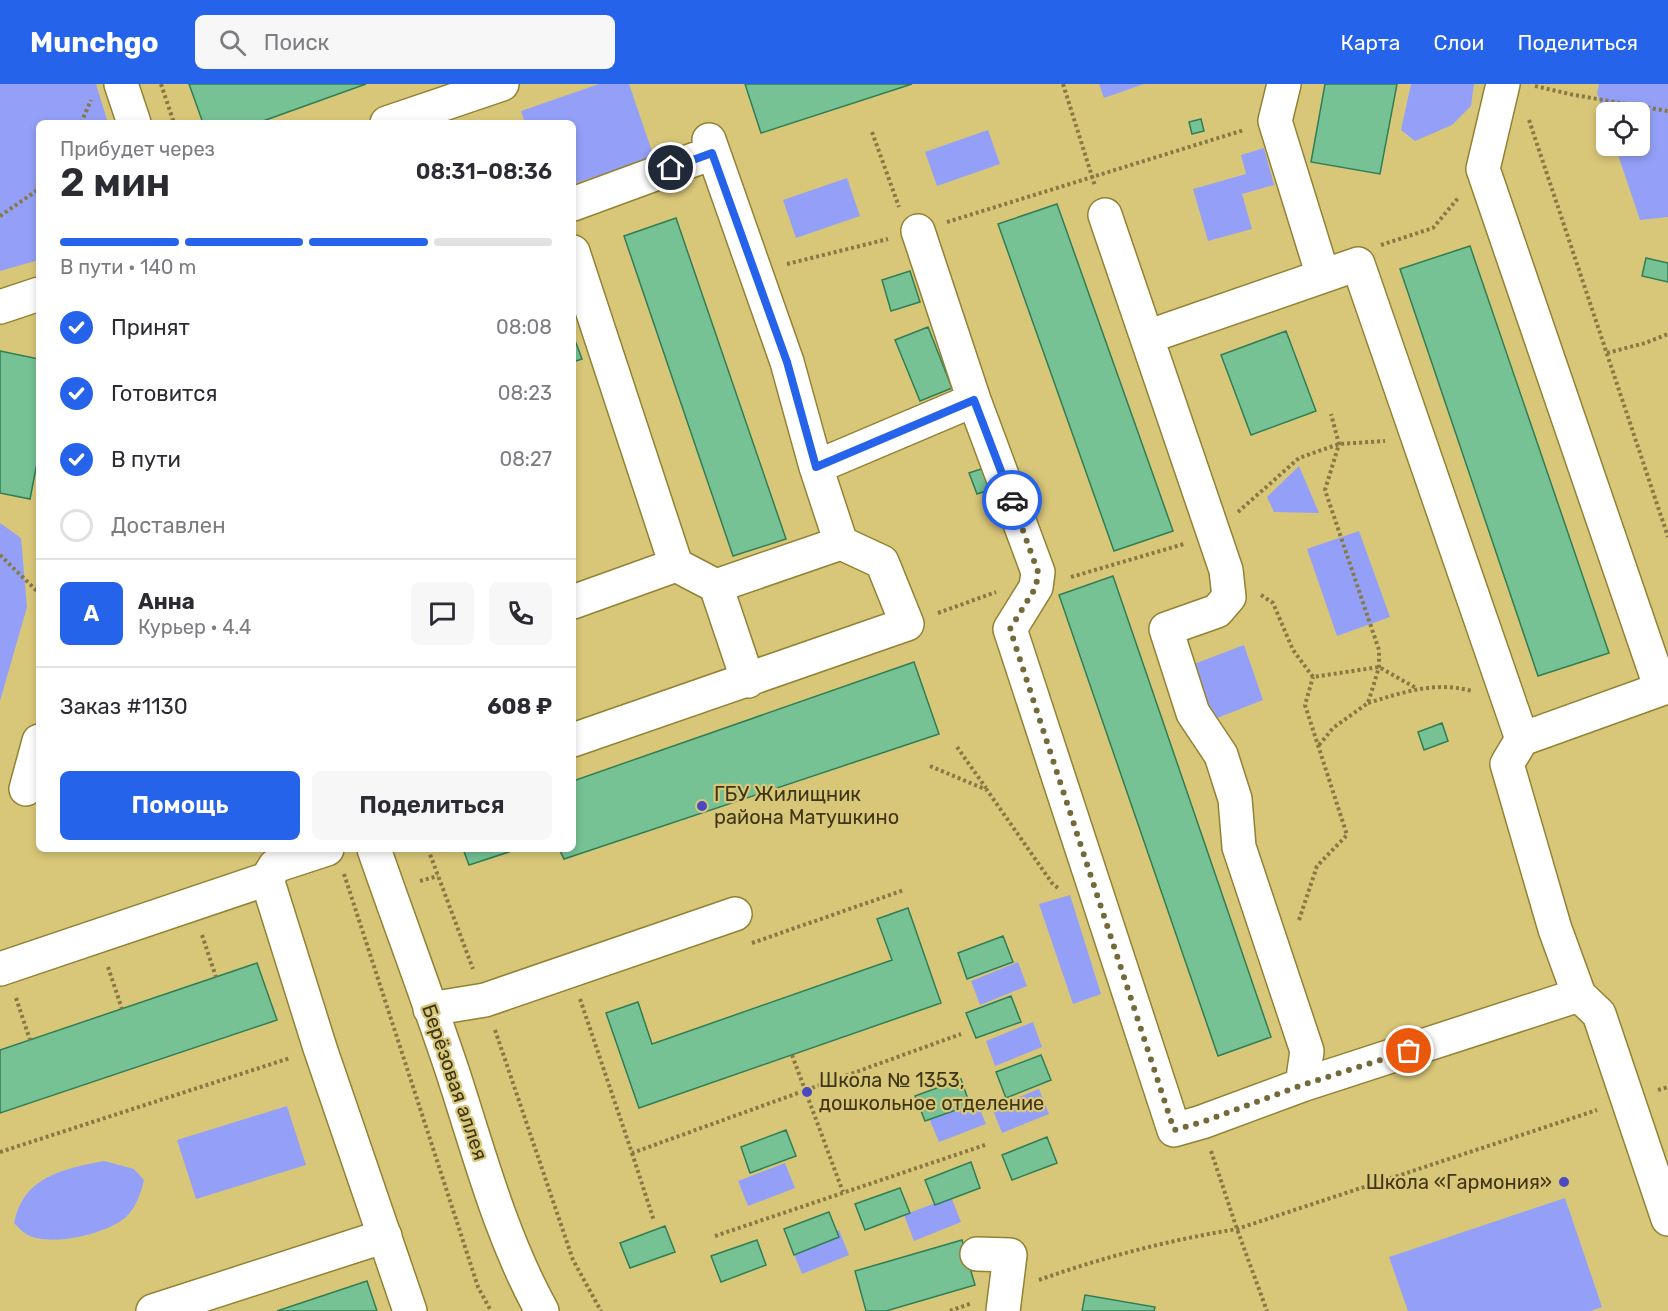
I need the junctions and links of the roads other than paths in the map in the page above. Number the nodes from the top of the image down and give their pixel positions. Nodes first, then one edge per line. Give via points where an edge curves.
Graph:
1 (502, 84) edge
2 (1284, 84) edge
3 (1503, 84) edge
4 (107, 90) edge
5 (132, 120) edge
6 (396, 120) edge
7 (576, 203) edge
8 (1105, 215) road end
9 (918, 231) road end
10 (576, 261) edge
11 (1323, 276) junction
12 (36, 295) edge
13 (0, 307) edge
14 (1147, 338) junction
15 (974, 400) junction
16 (816, 467) junction
17 (841, 543) junction
18 (676, 565) junction
19 (716, 586) junction
20 (576, 601) edge
21 (748, 681) junction
22 (576, 739) edge
23 (1522, 739) junction
24 (36, 752) edge
25 (26, 789) dead end
26 (375, 852) edge
27 (335, 859) edge
28 (267, 879) junction
29 (735, 914) dead end
30 (3, 968) edge
31 (1579, 995) junction
32 (430, 1009) junction
33 (1302, 1085) junction
34 (1668, 1219) edge
35 (385, 1236) junction
36 (977, 1254) dead end
37 (1005, 1301) edge
38 (153, 1311) edge
39 (410, 1311) edge
40 (543, 1311) edge

1 - 6 street
2 - 11 street via 1275,121
3 - 23 street via 1483,169 1661,689
4 - 5 street
7 - 16 street via 710,146 787,362
8 - 14 street
9 - 15 street
10 - 18 street
11 - 14 street
11 - 23 street via 1358,264
12 - 13 street
14 - 33 street via 1226,570 1229,597 1217,610 1166,629 1193,713 1221,755 1235,798 1239,847 1307,1051
15 - 16 street
15 - 33 street via 1038,572 1036,587 1010,629 1174,1130
16 - 17 street
17 - 19 street
17 - 21 street via 882,562 908,624
18 - 19 street
18 - 20 street
19 - 21 street
21 - 22 street
23 - 31 street via 1507,764 1555,929
24 - 25 street
26 - 32 street, Берёзовая аллея
27 - 28 street via 275,866
28 - 30 street
28 - 35 street
29 - 32 street via 485,1000
31 - 33 street
31 - 34 street via 1599,1014
32 - 40 street, Берёзовая аллея via 496,1205 527,1284
35 - 38 street
35 - 39 street
36 - 37 street via 1010,1255

